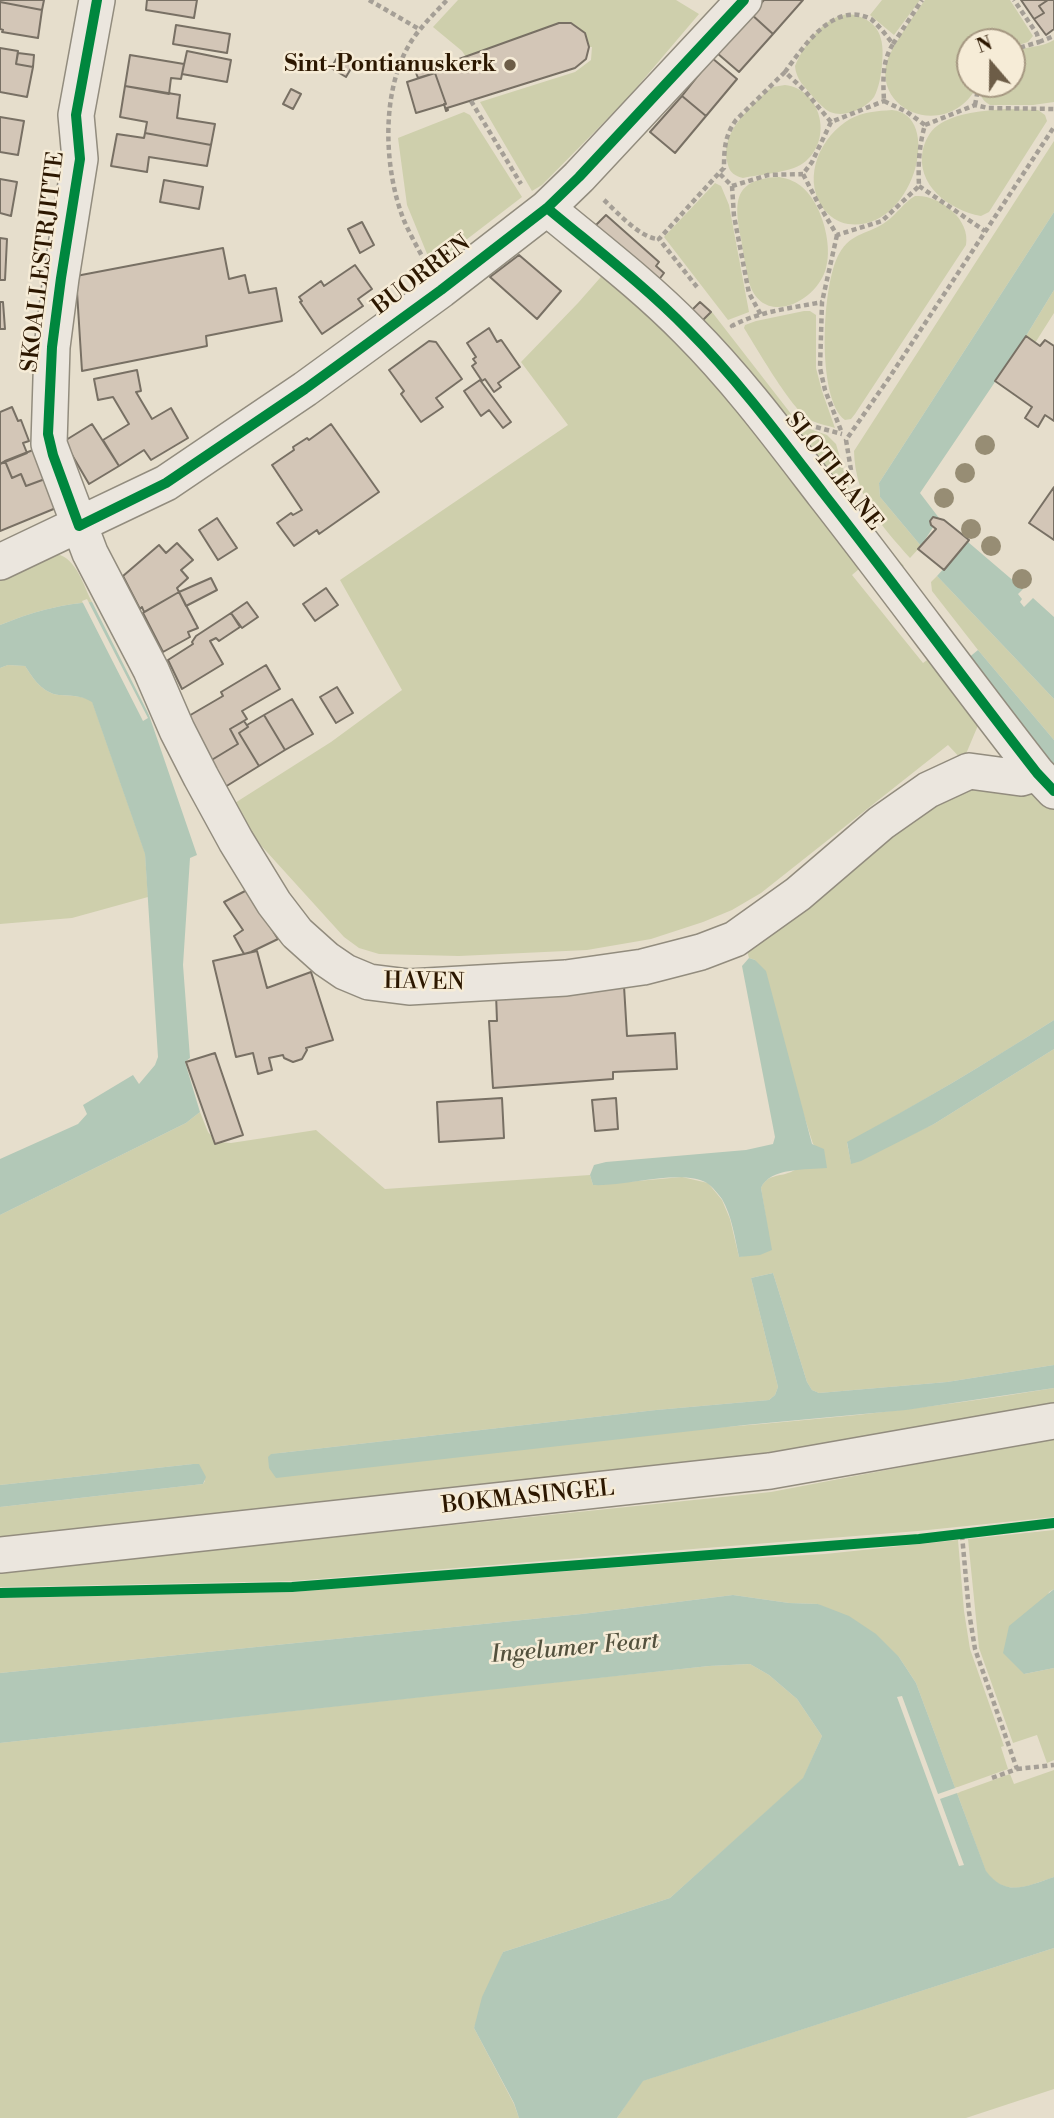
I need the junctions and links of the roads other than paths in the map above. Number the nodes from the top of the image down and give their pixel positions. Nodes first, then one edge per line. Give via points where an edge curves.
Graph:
1 (97, 0) edge
2 (744, 0) edge
3 (547, 208) junction
4 (79, 526) junction
5 (0, 562) edge
6 (994, 718) junction
7 (968, 771) junction
8 (1045, 782) edge
9 (1054, 1421) edge
10 (0, 1555) edge

1 - 4 street, SKOALLESTRJITTE via 76,115 80,159 54,333 48,434
2 - 3 street, BUORREN
3 - 4 street, BUORREN via 304,389 166,483
3 - 6 street, SLOTLEANE via 644,289 725,370 910,583
4 - 5 street, BUORREN
4 - 7 street, HAVEN via 201,777 268,892 297,933 326,959 369,982 409,987 566,978 643,967 701,952 745,933 891,816 928,790
6 - 7 street
6 - 8 street, SLOTLEANE
7 - 8 street
9 - 10 street, BOKMASINGEL via 770,1471

